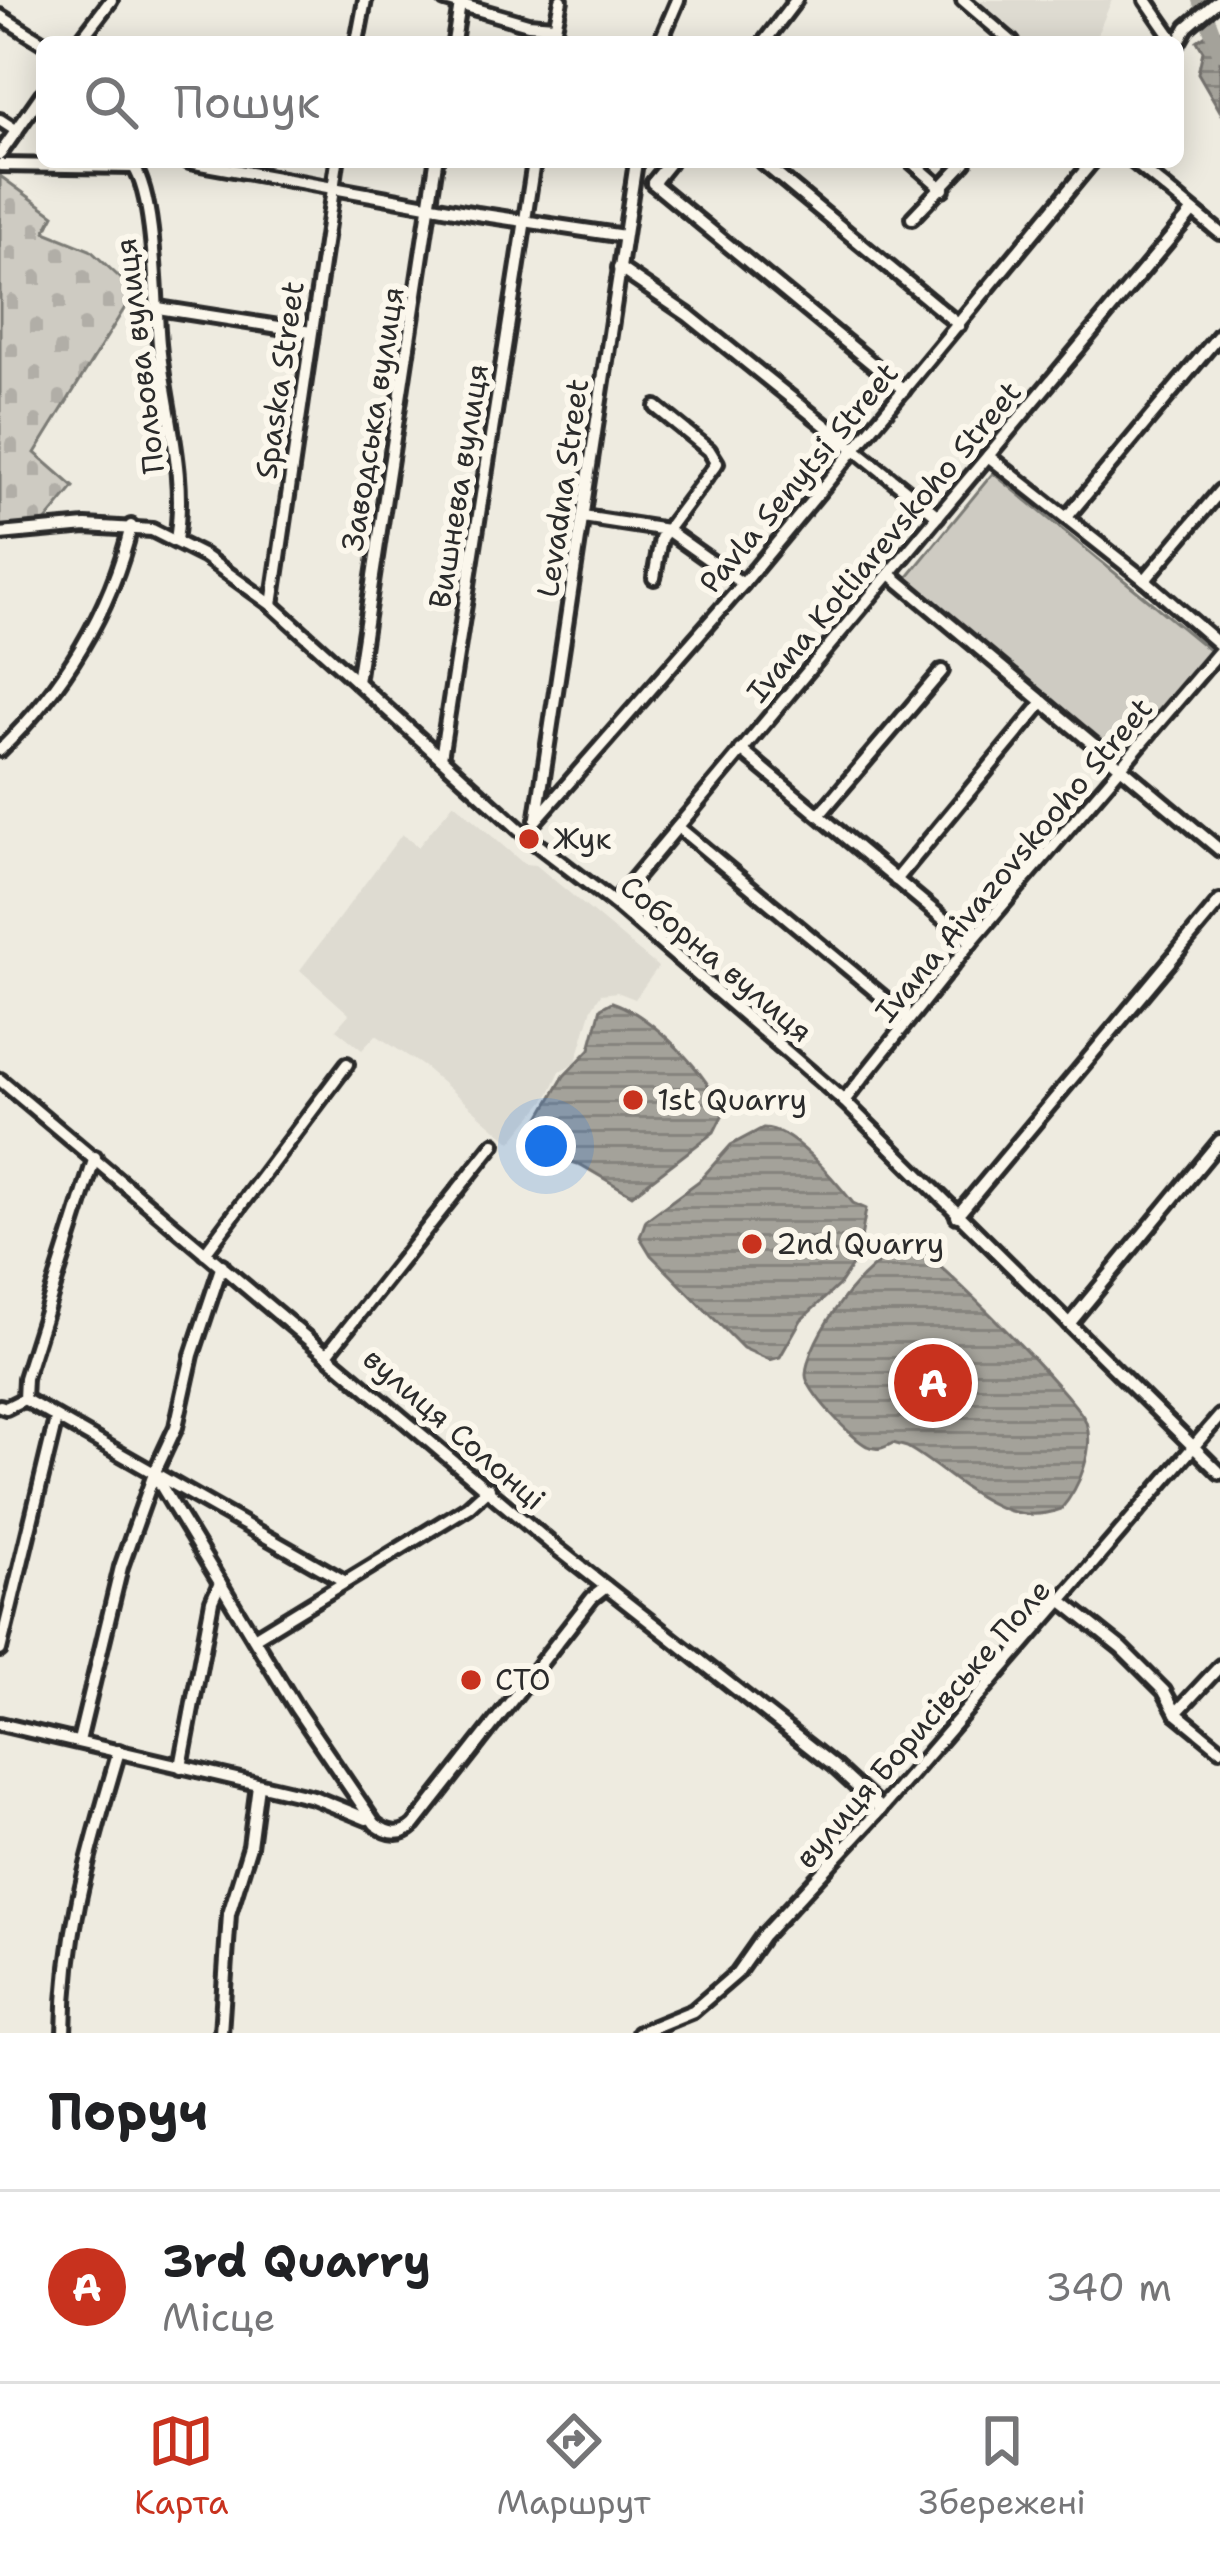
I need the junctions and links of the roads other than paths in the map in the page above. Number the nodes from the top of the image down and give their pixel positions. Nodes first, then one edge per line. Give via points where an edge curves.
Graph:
1 (111, 0) edge
2 (365, 0) edge
3 (445, 0) edge
4 (561, 0) edge
5 (678, 0) edge
6 (796, 0) edge
7 (963, 0) edge
8 (1146, 0) edge
9 (1219, 0) edge
10 (460, 4) junction
11 (0, 16) edge
12 (554, 26) junction
13 (84, 36) edge
14 (358, 36) edge
15 (455, 36) edge
16 (553, 36) edge
17 (663, 36) edge
18 (772, 36) edge
19 (1005, 36) edge
20 (1173, 36) edge
21 (1181, 36) edge
22 (36, 38) edge
23 (36, 103) edge
24 (0, 120) edge
25 (17, 131) junction
26 (0, 154) edge
27 (0, 165) edge
28 (36, 165) edge
29 (137, 168) edge
30 (246, 168) edge
31 (337, 168) edge
32 (435, 168) edge
33 (533, 168) edge
34 (635, 168) edge
35 (665, 168) edge
36 (769, 168) edge
37 (919, 168) edge
38 (960, 168) edge
39 (1087, 168) edge
40 (1141, 168) edge
41 (633, 183) junction
42 (653, 183) junction
43 (333, 188) junction
44 (943, 189) junction
45 (429, 204) junction
46 (1192, 212) junction
47 (912, 218) dead end
48 (525, 222) junction
49 (1220, 233) edge
50 (624, 236) junction
51 (619, 268) junction
52 (158, 308) junction
53 (959, 325) junction
54 (311, 332) junction
55 (1220, 334) edge
56 (904, 390) junction
57 (656, 407) dead end
58 (854, 451) junction
59 (988, 456) junction
60 (1220, 490) edge
61 (938, 516) junction
62 (583, 517) junction
63 (1067, 517) junction
64 (130, 526) junction
65 (667, 530) junction
66 (0, 534) edge
67 (176, 540) junction
68 (890, 574) junction
69 (654, 578) dead end
70 (1145, 580) junction
71 (743, 584) junction
72 (272, 605) junction
73 (1220, 648) edge
74 (942, 671) dead end
75 (358, 682) junction
76 (1043, 702) junction
77 (0, 750) edge
78 (741, 750) junction
79 (441, 758) junction
80 (1120, 768) junction
81 (820, 814) junction
82 (536, 820) junction
83 (678, 826) junction
84 (529, 838) junction
85 (1220, 850) edge
86 (896, 880) junction
87 (1220, 901) edge
88 (614, 903) junction
89 (971, 942) junction
90 (909, 1019) junction
91 (347, 1064) dead end
92 (0, 1080) edge
93 (844, 1101) junction
94 (1220, 1142) edge
95 (494, 1144) dead end
96 (95, 1156) junction
97 (957, 1216) junction
98 (205, 1253) junction
99 (222, 1265) junction
100 (1069, 1324) junction
101 (328, 1353) junction
102 (24, 1399) junction
103 (0, 1406) edge
104 (1220, 1416) edge
105 (56, 1419) junction
106 (1193, 1448) junction
107 (1220, 1473) edge
108 (154, 1474) junction
109 (489, 1488) junction
110 (344, 1581) junction
111 (220, 1582) junction
112 (607, 1587) junction
113 (1062, 1601) junction
114 (254, 1638) junction
115 (0, 1650) edge
116 (1220, 1666) edge
117 (1175, 1713) junction
118 (0, 1724) edge
119 (79, 1741) junction
120 (1220, 1749) edge
121 (119, 1751) junction
122 (181, 1767) junction
123 (258, 1785) junction
124 (881, 1809) junction
125 (375, 1824) junction
126 (64, 2033) edge
127 (221, 2033) edge
128 (639, 2033) edge

1 - 13 street
2 - 14 street
3 - 10 street
4 - 12 street
5 - 17 street
6 - 18 street
7 - 19 street
8 - 20 street
9 - 21 street
10 - 12 street
10 - 15 street
11 - 22 street
12 - 16 street
23 - 25 street
24 - 25 street
25 - 26 street
27 - 28 street, Польова вулиця
29 - 52 street, Польова вулиця
30 - 43 street
31 - 43 street, Spaska Street
32 - 45 street, Заводська вулиця
33 - 48 street, Вишнева вулиця
34 - 41 street, Levadna Street
35 - 42 street
36 - 53 street
37 - 44 street
38 - 44 street
39 - 53 street, Pavla Senytsi Street
40 - 46 street
41 - 42 street
41 - 50 street, Levadna Street
42 - 56 street
43 - 45 street
43 - 54 street, Spaska Street
44 - 47 street
45 - 48 street
45 - 75 street, Заводська вулиця
46 - 49 street
46 - 59 street, Ivana Kotliarevskoho Street
48 - 50 street
48 - 79 street, Вишнева вулиця
50 - 51 street, Levadna Street
51 - 58 street
51 - 62 street, Levadna Street
52 - 54 street
52 - 67 street, Польова вулиця via 180,490
53 - 56 street, Pavla Senytsi Street
54 - 72 street, Spaska Street
55 - 63 street
56 - 58 street, Pavla Senytsi Street
57 - 65 street via 717,463
58 - 61 street
58 - 71 street, Pavla Senytsi Street
59 - 61 street, Ivana Kotliarevskoho Street
59 - 63 street
60 - 70 street
61 - 68 street, Ivana Kotliarevskoho Street
62 - 65 street
62 - 82 street, Levadna Street
63 - 70 street
64 - 66 street, Соборна вулиця
64 - 67 street, Соборна вулиця
64 - 77 street via 94,624 45,703
65 - 69 street
65 - 71 street
67 - 72 street, Соборна вулиця
68 - 76 street
68 - 78 street, Ivana Kotliarevskoho Street
70 - 73 street
71 - 82 street, Pavla Senytsi Street
72 - 75 street, Соборна вулиця
73 - 80 street, Ivana Aivazovskooho Street
74 - 81 street
75 - 79 street, Соборна вулиця
76 - 80 street
76 - 86 street
78 - 81 street
78 - 83 street, Ivana Kotliarevskoho Street
79 - 84 street, Соборна вулиця
80 - 85 street
80 - 89 street, Ivana Aivazovskooho Street
81 - 86 street
82 - 84 street
83 - 88 street, Ivana Kotliarevskoho Street
83 - 90 street
84 - 88 street, Соборна вулиця
86 - 89 street
87 - 97 street
88 - 93 street, Соборна вулиця
89 - 90 street, Ivana Aivazovskooho Street
90 - 93 street, Ivana Aivazovskooho Street
91 - 98 street
92 - 96 street, вулиця Солонці
93 - 97 street, Соборна вулиця
94 - 100 street
95 - 101 street
96 - 98 street, вулиця Солонці
96 - 102 street
97 - 100 street, Соборна вулиця
98 - 99 street, вулиця Солонці
99 - 101 street, вулиця Солонці
99 - 108 street via 176,1427
100 - 106 street, Соборна вулиця
101 - 109 street, вулиця Солонці
102 - 103 street
102 - 105 street
104 - 106 street, вулиця Борисівське Поле
105 - 108 street
105 - 115 street
106 - 107 street, Соборна вулиця
106 - 113 street, вулиця Борисівське Поле
108 - 110 street
108 - 111 street
108 - 119 street
109 - 110 street
109 - 112 street, вулиця Солонці
110 - 114 street
111 - 114 street
111 - 122 street
112 - 124 street, вулиця Солонці
112 - 125 street via 413,1825 396,1833
113 - 117 street via 1121,1648
113 - 124 street, вулиця Борисівське Поле
114 - 125 street
116 - 117 street
117 - 120 street
118 - 119 street
119 - 121 street
121 - 122 street
121 - 126 street via 72,1923
122 - 123 street
123 - 125 street via 330,1802
123 - 127 street via 227,1924
124 - 128 street, вулиця Борисівське Поле via 713,1996

